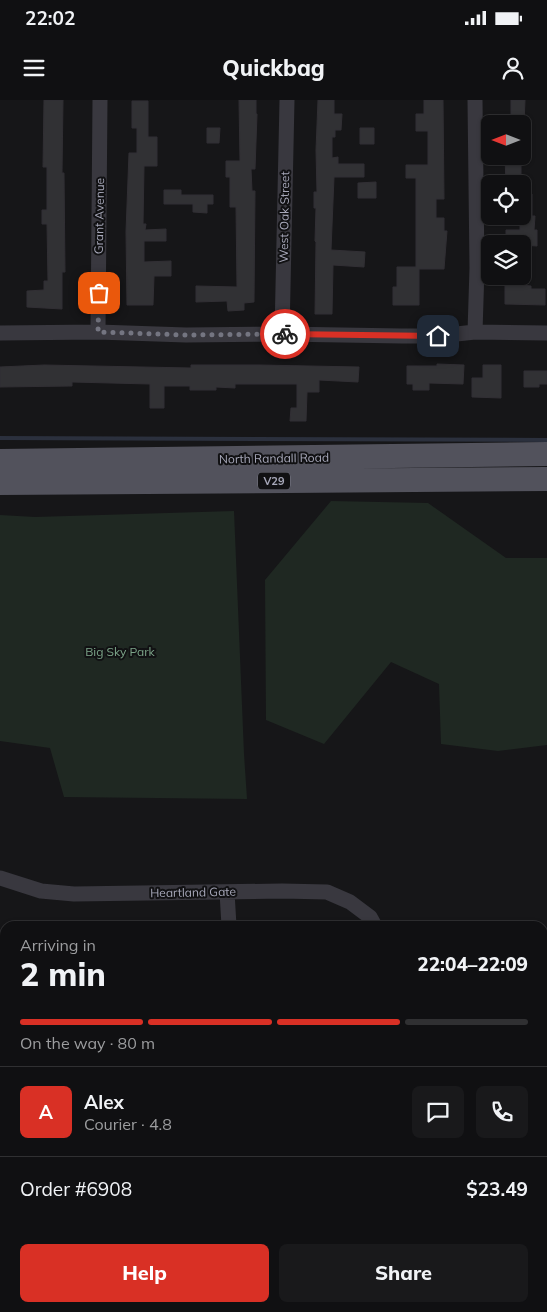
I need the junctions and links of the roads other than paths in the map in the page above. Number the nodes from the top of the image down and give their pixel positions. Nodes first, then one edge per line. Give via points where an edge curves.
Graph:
1 (100, 100) edge
2 (287, 100) edge
3 (476, 100) edge
4 (98, 332) junction
5 (475, 332) junction
6 (0, 333) edge
7 (547, 333) edge
8 (282, 334) junction
9 (547, 454) edge
10 (0, 461) edge
11 (547, 479) edge
12 (0, 483) edge
13 (0, 878) edge
14 (227, 892) junction
15 (229, 921) edge
16 (372, 921) edge

1 - 4 street, Grant Avenue
2 - 8 street, West Oak Street
3 - 5 street
4 - 6 street
4 - 8 street
5 - 7 street
5 - 8 street via 420,336
9 - 10 main road, North Randall Road / V29
11 - 12 main road, North Randall Road / V29
13 - 14 street, Heartland Gate via 41,890 74,894
14 - 15 street
14 - 16 street, Heartland Gate via 327,892 350,902

